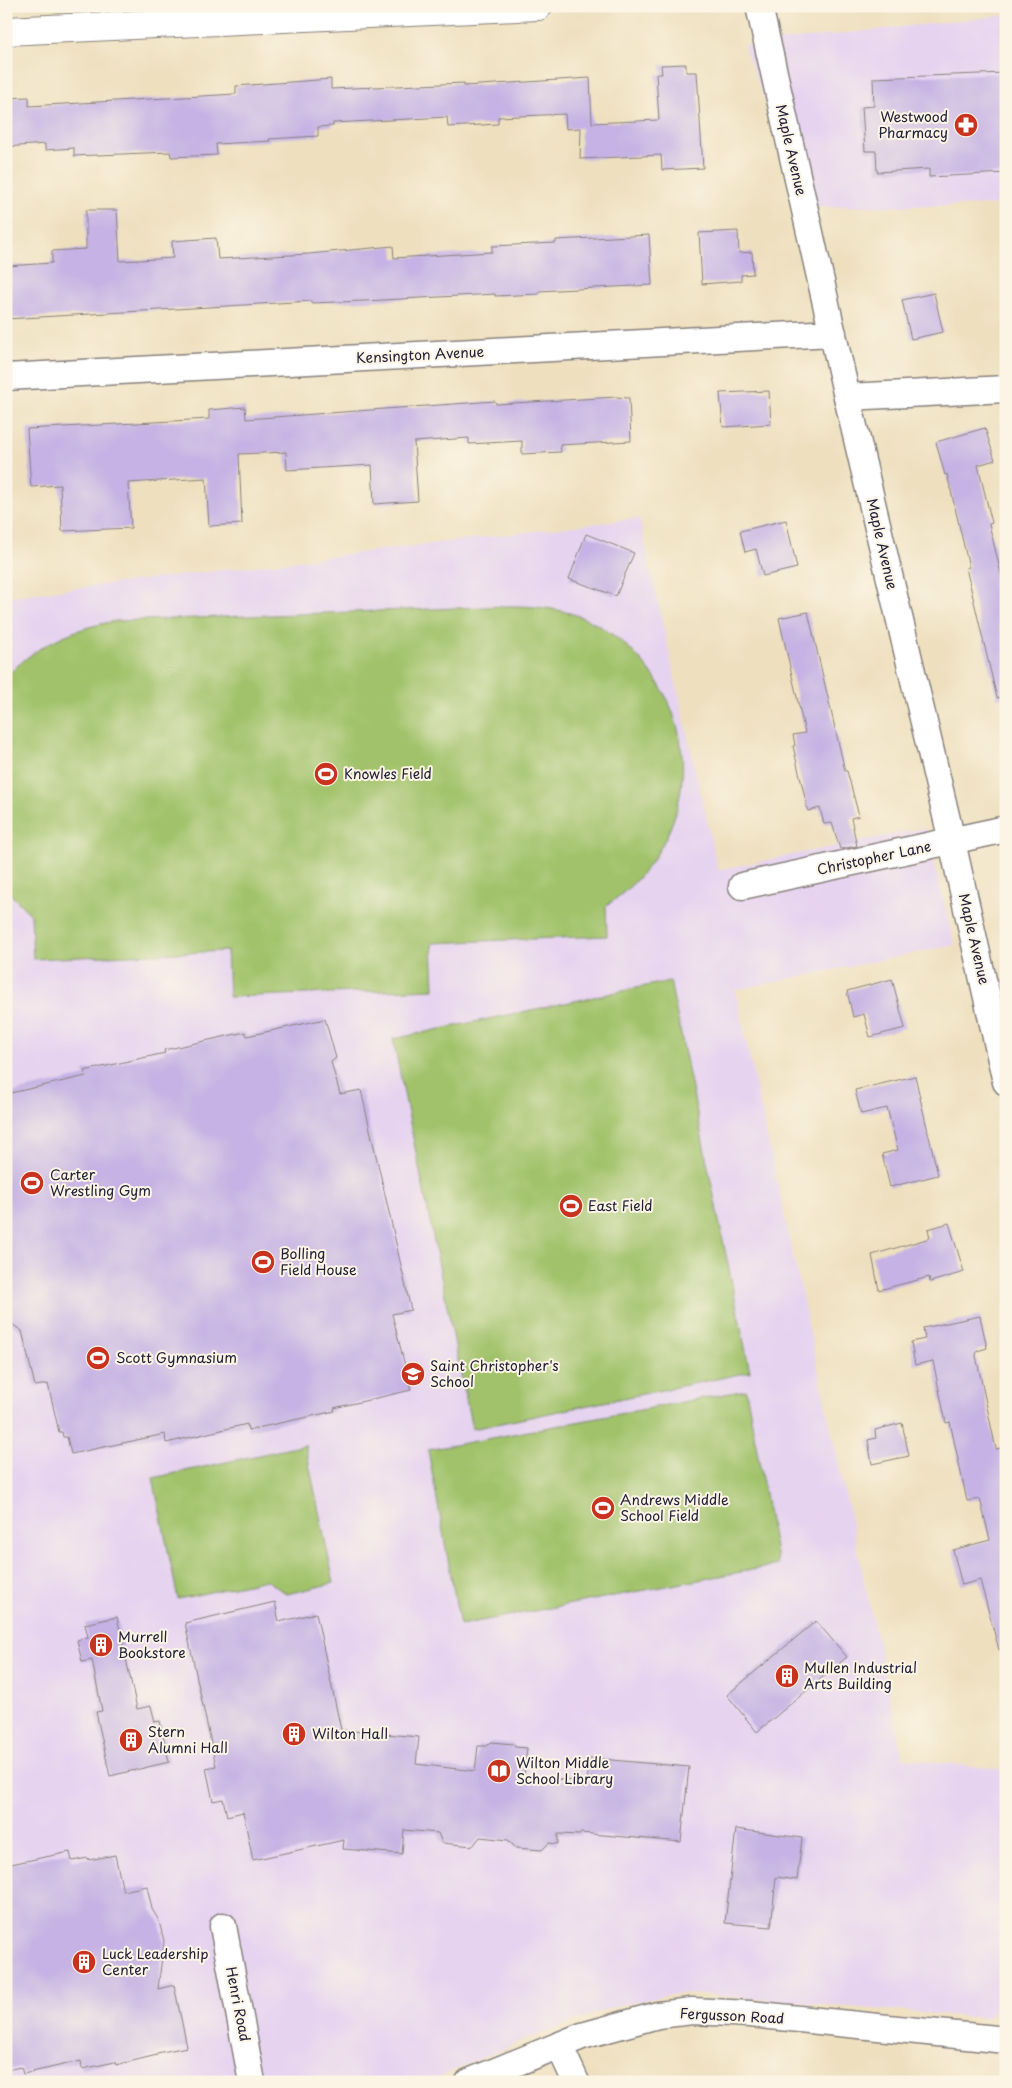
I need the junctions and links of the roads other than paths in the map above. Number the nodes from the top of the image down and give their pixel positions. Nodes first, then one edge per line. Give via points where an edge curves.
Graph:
1 (538, 6) edge
2 (759, 6) edge
3 (328, 11) edge
4 (6, 31) edge
5 (833, 333) junction
6 (6, 377) edge
7 (1006, 389) edge
8 (847, 397) junction
9 (1006, 829) edge
10 (952, 841) junction
11 (742, 886) dead end
12 (1006, 1082) edge
13 (223, 1926) dead end
14 (1006, 2040) edge
15 (559, 2045) junction
16 (252, 2082) edge
17 (469, 2082) edge
18 (576, 2082) edge

1 - 3 main road
2 - 5 street, Maple Avenue
3 - 4 main road
5 - 6 street, Kensington Avenue
5 - 8 street, Maple Avenue
7 - 8 street
8 - 10 street, Maple Avenue
9 - 10 street, Christopher Lane
10 - 11 street, Christopher Lane
10 - 12 street, Maple Avenue
13 - 16 street, Henri Road
14 - 15 street, Fergusson Road via 692,2011 658,2015
15 - 17 street, Fergusson Road
15 - 18 street

